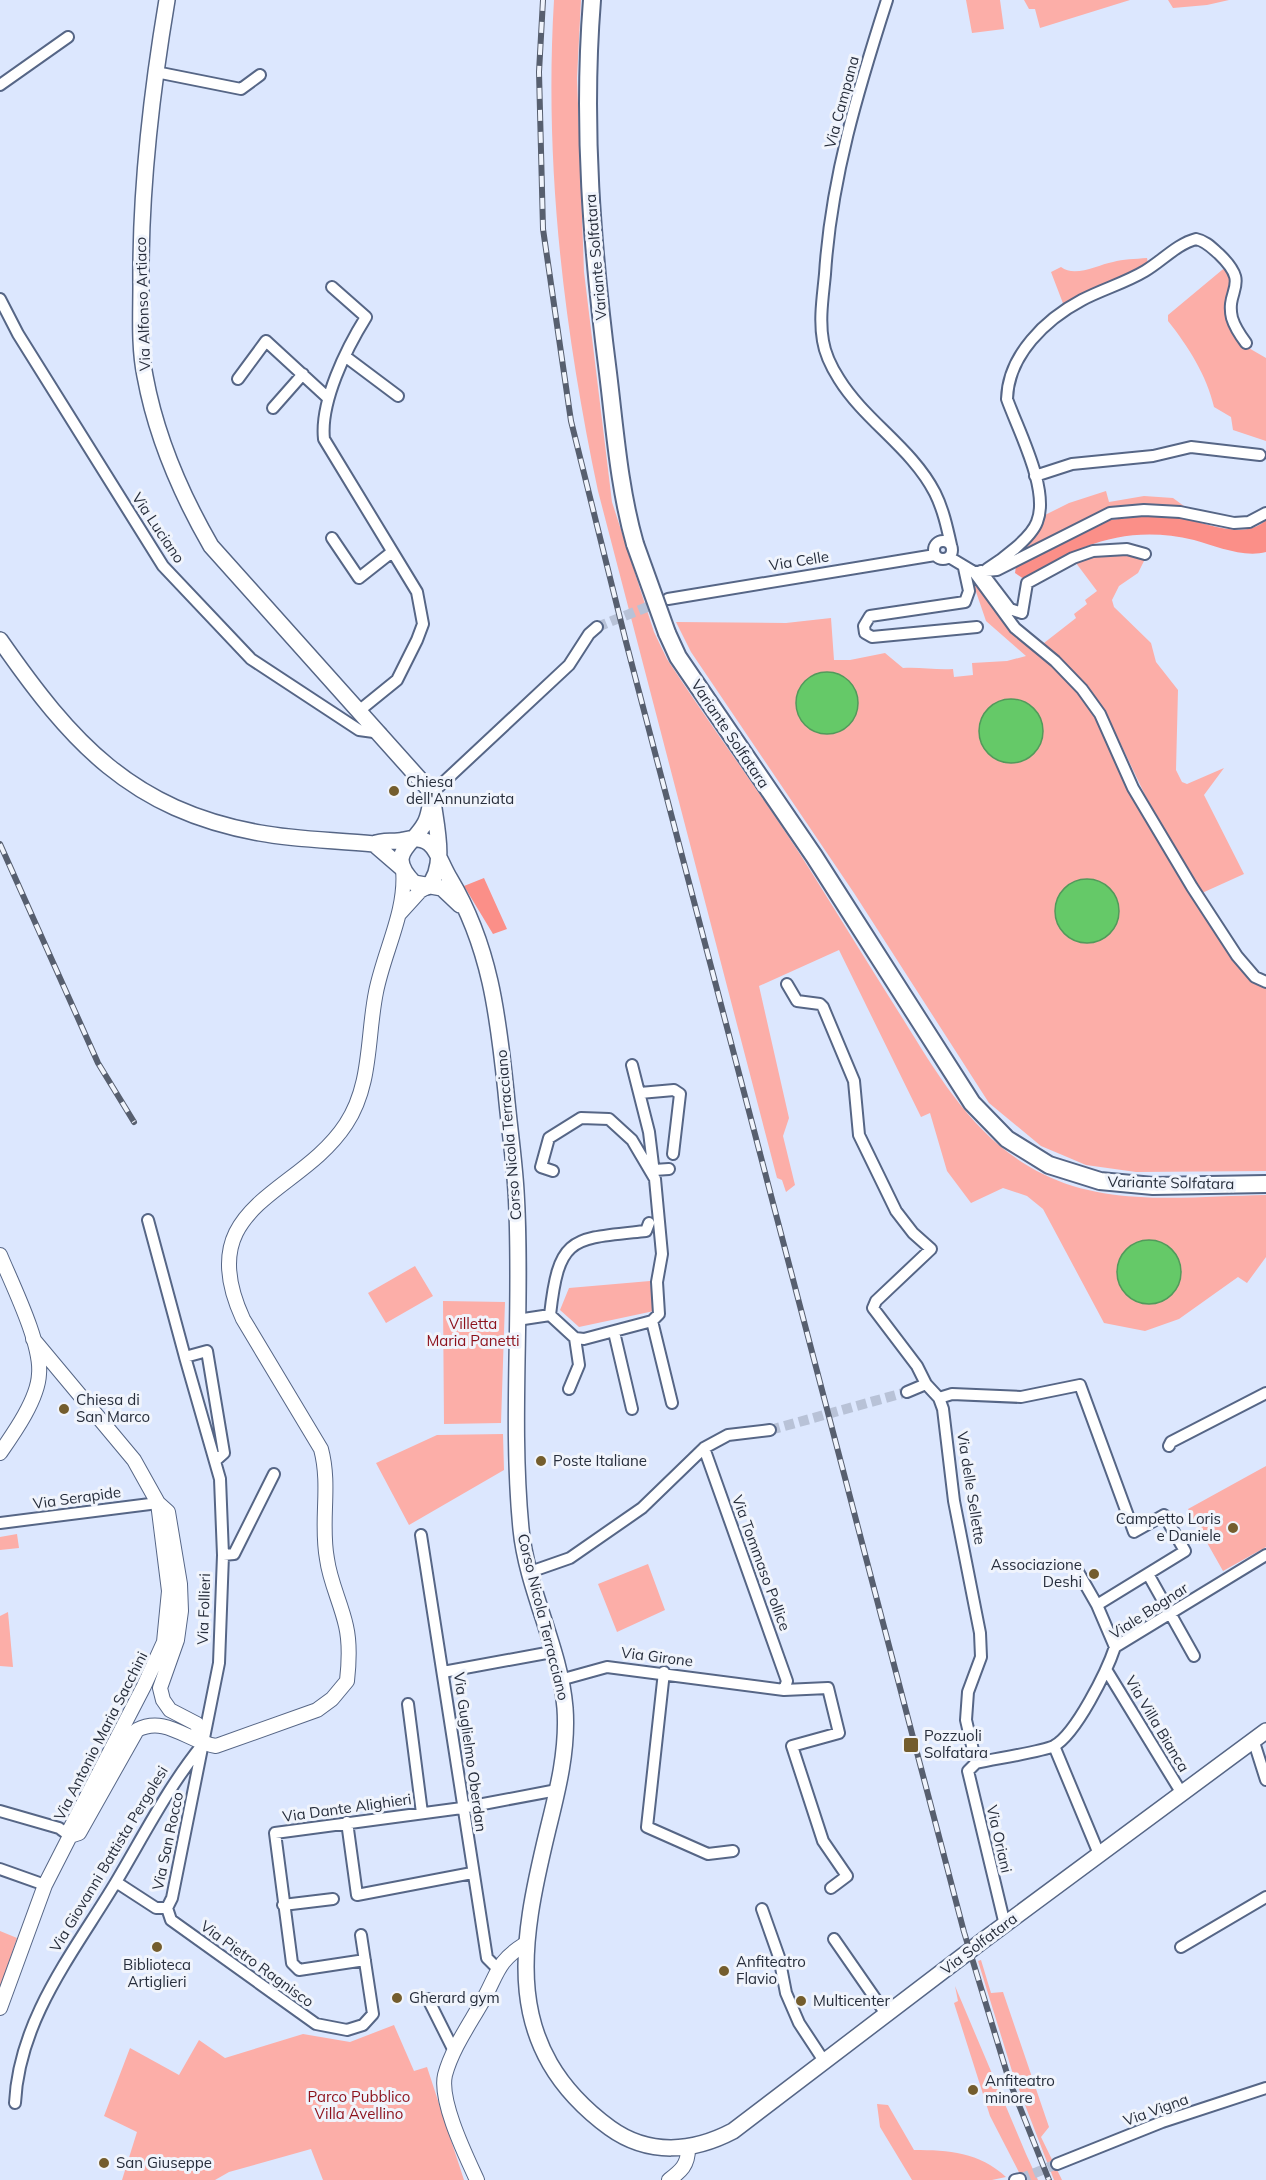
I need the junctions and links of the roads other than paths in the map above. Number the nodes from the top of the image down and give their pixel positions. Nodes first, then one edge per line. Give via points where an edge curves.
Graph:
1 (167, 0) edge
2 (592, 0) edge
3 (887, 0) edge
4 (68, 37) dead end
5 (156, 72) junction
6 (260, 75) dead end
7 (0, 85) edge
8 (332, 287) dead end
9 (0, 299) edge
10 (1246, 343) dead end
11 (346, 357) junction
12 (303, 374) junction
13 (238, 379) dead end
14 (398, 396) dead end
15 (328, 398) junction
16 (273, 408) dead end
17 (1260, 454) dead end
18 (1035, 476) junction
19 (1266, 513) edge
20 (332, 538) dead end
21 (951, 545) junction
22 (392, 552) junction
23 (1145, 554) dead end
24 (935, 555) junction
25 (949, 558) junction
26 (977, 570) junction
27 (668, 599) tunnel mouth
28 (597, 627) tunnel mouth
29 (977, 627) dead end
30 (0, 640) edge
31 (360, 710) junction
32 (381, 733) junction
33 (432, 796) junction
34 (413, 837) junction
35 (374, 844) junction
36 (438, 855) junction
37 (403, 869) junction
38 (427, 887) junction
39 (466, 909) junction
40 (400, 913) junction
41 (1266, 982) edge
42 (787, 984) dead end
43 (632, 1065) dead end
44 (640, 1093) junction
45 (673, 1154) dead end
46 (669, 1169) dead end
47 (554, 1170) dead end
48 (654, 1175) junction
49 (1266, 1184) edge
50 (148, 1220) dead end
51 (649, 1223) dead end
52 (0, 1255) edge
53 (546, 1317) junction
54 (517, 1320) junction
55 (652, 1322) junction
56 (614, 1332) junction
57 (575, 1338) junction
58 (33, 1340) junction
59 (185, 1357) junction
60 (926, 1384) junction
61 (569, 1389) dead end
62 (212, 1392) junction
63 (907, 1392) tunnel mouth
64 (1266, 1393) edge
65 (197, 1398) junction
66 (939, 1398) junction
67 (672, 1402) dead end
68 (632, 1409) dead end
69 (218, 1413) junction
70 (203, 1417) junction
71 (770, 1430) tunnel mouth
72 (1169, 1446) dead end
73 (704, 1448) junction
74 (0, 1453) edge
75 (215, 1461) junction
76 (274, 1473) dead end
77 (158, 1503) junction
78 (0, 1523) edge
79 (421, 1535) dead end
80 (223, 1555) junction
81 (1266, 1556) edge
82 (1077, 1570) dead end
83 (530, 1572) junction
84 (1148, 1574) junction
85 (1097, 1605) junction
86 (1171, 1614) junction
87 (1115, 1647) junction
88 (552, 1652) junction
89 (1194, 1656) dead end
90 (1107, 1671) junction
91 (443, 1672) junction
92 (664, 1672) junction
93 (560, 1680) junction
94 (784, 1689) junction
95 (408, 1704) dead end
96 (1259, 1735) edge
97 (197, 1741) junction
98 (1054, 1746) junction
99 (976, 1763) junction
100 (1266, 1780) edge
101 (557, 1790) junction
102 (1181, 1792) junction
103 (462, 1808) junction
104 (0, 1811) edge
105 (422, 1813) junction
106 (347, 1822) junction
107 (70, 1836) junction
108 (733, 1851) dead end
109 (1100, 1854) junction
110 (0, 1869) edge
111 (472, 1873) junction
112 (116, 1882) junction
113 (45, 1885) junction
114 (831, 1888) dead end
115 (1266, 1897) edge
116 (333, 1899) dead end
117 (283, 1905) junction
118 (167, 1908) junction
119 (762, 1909) dead end
120 (1005, 1925) junction
121 (361, 1935) dead end
122 (834, 1939) dead end
123 (525, 1944) junction
124 (1181, 1947) dead end
125 (365, 1960) junction
126 (498, 1970) junction
127 (428, 1999) dead end
128 (0, 2008) edge
129 (886, 2014) junction
130 (454, 2051) junction
131 (824, 2061) junction
132 (1266, 2088) edge
133 (15, 2103) dead end
134 (688, 2149) junction
135 (1057, 2164) tunnel mouth
136 (477, 2180) edge
137 (669, 2180) edge

1 - 5 main road, Via Alfonso Artiaco
2 - 49 main road, Variante Solfatara, bridge via 586,105 593,259 620,472 635,544 678,657 814,856 972,1103 1006,1138 1049,1166 1100,1181 1153,1186
3 - 21 street, Via Campana via 854,103 830,213 821,321 827,355 839,380 921,471 941,506
4 - 7 street
5 - 6 street via 241,89
5 - 31 main road, Via Alfonso Artiaco via 140,235 141,340 145,376 161,437 189,508 211,546
8 - 11 street via 366,317
9 - 32 street, Via Luciano via 162,566 251,659 359,730
10 - 18 street via 1232,316 1237,278 1231,266 1202,240 1191,240 1133,278 1066,309 1034,336 1007,386 1007,399
11 - 14 street
11 - 15 street
12 - 13 street via 266,341
12 - 15 street
12 - 16 street
15 - 22 street via 324,439
17 - 18 street via 1191,447 1153,456 1072,464
18 - 26 street via 1040,511 1037,524 1016,547
19 - 26 street via 1249,522 1234,523 1180,512 1110,513 1007,566
20 - 22 street via 359,578
21 - 24 street, Via Celle via 946,541 937,543 933,548
21 - 25 street
22 - 31 street via 417,592 423,624 397,680
23 - 26 street via 1108,548 1073,558 1027,583 1022,613 1010,609
24 - 25 street, Via Celle via 939,559
24 - 27 street, Via Celle
25 - 26 street
26 - 29 street via 965,602 870,616 864,626 865,633 872,637
26 - 41 street via 1015,628 1055,661 1100,714 1133,788 1192,887 1237,956
28 - 33 street via 569,665
30 - 35 main road via 69,731 107,767 153,797 200,818 240,829
31 - 32 main road, Via Alfonso Artiaco
32 - 33 main road, Via Alfonso Artiaco
33 - 34 main road via 426,821
33 - 36 main road
34 - 35 main road
34 - 36 main road via 428,841
34 - 37 main road via 402,852
35 - 37 main road
36 - 38 main road via 438,870
36 - 39 main road, Corso Nicola Terracciano
37 - 38 main road via 414,883
37 - 40 street
38 - 39 main road via 442,888
38 - 40 street
39 - 54 main road, Corso Nicola Terracciano via 484,951 501,1037 516,1193
40 - 97 street via 375,993 364,1076 352,1113 335,1139 248,1213 230,1252 233,1299 324,1459 327,1560 346,1627 347,1681 332,1700 317,1710 216,1746
42 - 60 street via 797,1001 823,1007 855,1081 859,1135 896,1211 931,1249 873,1308
43 - 44 street
44 - 45 street via 675,1090 680,1094
44 - 48 street
46 - 48 street
47 - 48 street via 541,1167 549,1138 581,1118 609,1119 632,1140
48 - 55 street via 662,1254 657,1282 659,1314
50 - 59 street, Via Follieri
51 - 53 street via 646,1231 591,1237 566,1250 554,1277
52 - 58 street
53 - 54 street
53 - 57 street
54 - 83 main road, Corso Nicola Terracciano via 517,1479
55 - 56 street
55 - 67 street
56 - 57 street
56 - 68 street
57 - 61 street via 579,1365
58 - 74 street via 39,1377 26,1412
58 - 77 street via 134,1460
59 - 62 street via 207,1351
59 - 65 street, Via Follieri
60 - 63 street
60 - 66 street
62 - 65 street
62 - 69 street
64 - 72 street
65 - 70 street, Via Follieri
66 - 84 street via 952,1394 1022,1397 1080,1385 1134,1532 1164,1515 1185,1551
66 - 99 street, Via delle Sellette via 980,1633 981,1657 968,1692 966,1720
69 - 70 street
69 - 75 street via 224,1453
70 - 75 street, Via Follieri
71 - 73 street via 728,1435
73 - 83 street via 643,1509 570,1558
73 - 94 street, Via Tommaso Pollice via 787,1681
75 - 80 street, Via Follieri via 220,1479
76 - 80 street via 234,1554
77 - 78 street, Via Serapide
77 - 97 street via 168,1512 181,1611 177,1640 160,1683 161,1692 170,1710 197,1724
77 - 107 street, Via Antonio Maria Sacchini via 169,1591 164,1642 70,1828
79 - 91 street, Via Guglielmo Oberdan
80 - 97 street, Via Follieri via 219,1663
81 - 86 street, Viale Bognar
82 - 85 street
83 - 88 main road, Corso Nicola Terracciano
84 - 85 street
84 - 86 street
85 - 87 street
86 - 87 street, Viale Bognar
86 - 89 street
87 - 90 street, Viale Bognar
88 - 91 street
88 - 93 main road, Corso Nicola Terracciano
90 - 98 street, Viale Bognar via 1086,1706
90 - 102 street, Via Villa Bianca
91 - 103 street, Via Guglielmo Oberdan
92 - 93 street, Via Girone via 607,1666
92 - 94 street, Via Girone
92 - 108 street via 647,1827 708,1854
93 - 101 main road, Corso Nicola Terracciano via 566,1737
94 - 114 street, Via Girone via 828,1688 839,1733 792,1746 823,1841 848,1876
95 - 105 street, Via Dante Alighieri
96 - 100 street
96 - 102 main road, Via Solfatara
97 - 107 street via 161,1724 137,1730 79,1833
97 - 112 street, Via Giovanni Battista Pergolesi
97 - 118 street, Via San Rocco via 172,1898
98 - 99 street
98 - 109 street
99 - 120 street, Via Oriani via 968,1771
101 - 103 street, Via Dante Alighieri
101 - 123 main road, Corso Nicola Terracciano via 532,1893
102 - 109 main road, Via Solfatara
103 - 105 street, Via Dante Alighieri
103 - 111 street, Via Guglielmo Oberdan
104 - 107 street via 59,1828
105 - 106 street, Via Dante Alighieri
106 - 111 street via 357,1895
106 - 117 street, Via Dante Alighieri via 275,1833
107 - 113 street, Via Antonio Maria Sacchini
109 - 120 main road, Via Solfatara
110 - 113 street
111 - 126 street, Via Guglielmo Oberdan via 487,1958
112 - 118 street via 156,1908
112 - 133 street, Via Giovanni Battista Pergolesi via 37,2013 16,2083
113 - 128 street, Via Antonio Maria Sacchini
115 - 124 street
116 - 117 street
117 - 125 street via 292,1963 299,1970
118 - 125 street, Via Pietro Ragnisco via 171,1920 304,2019 331,2028 357,2028 373,2014
119 - 131 street via 779,1957 786,1993 799,2023
120 - 129 main road, Via Solfatara
121 - 125 street
122 - 129 street
123 - 126 street via 506,1956
123 - 134 main road, Corso Nicola Terracciano via 525,1974 533,2023 554,2068 594,2115 618,2133 643,2144
126 - 130 street
127 - 130 street
129 - 131 main road, Via Solfatara
130 - 136 street via 444,2078 446,2096
131 - 134 main road, Via Solfatara via 733,2131
132 - 135 street, Via Vigna via 1162,2122
134 - 137 street via 682,2169

